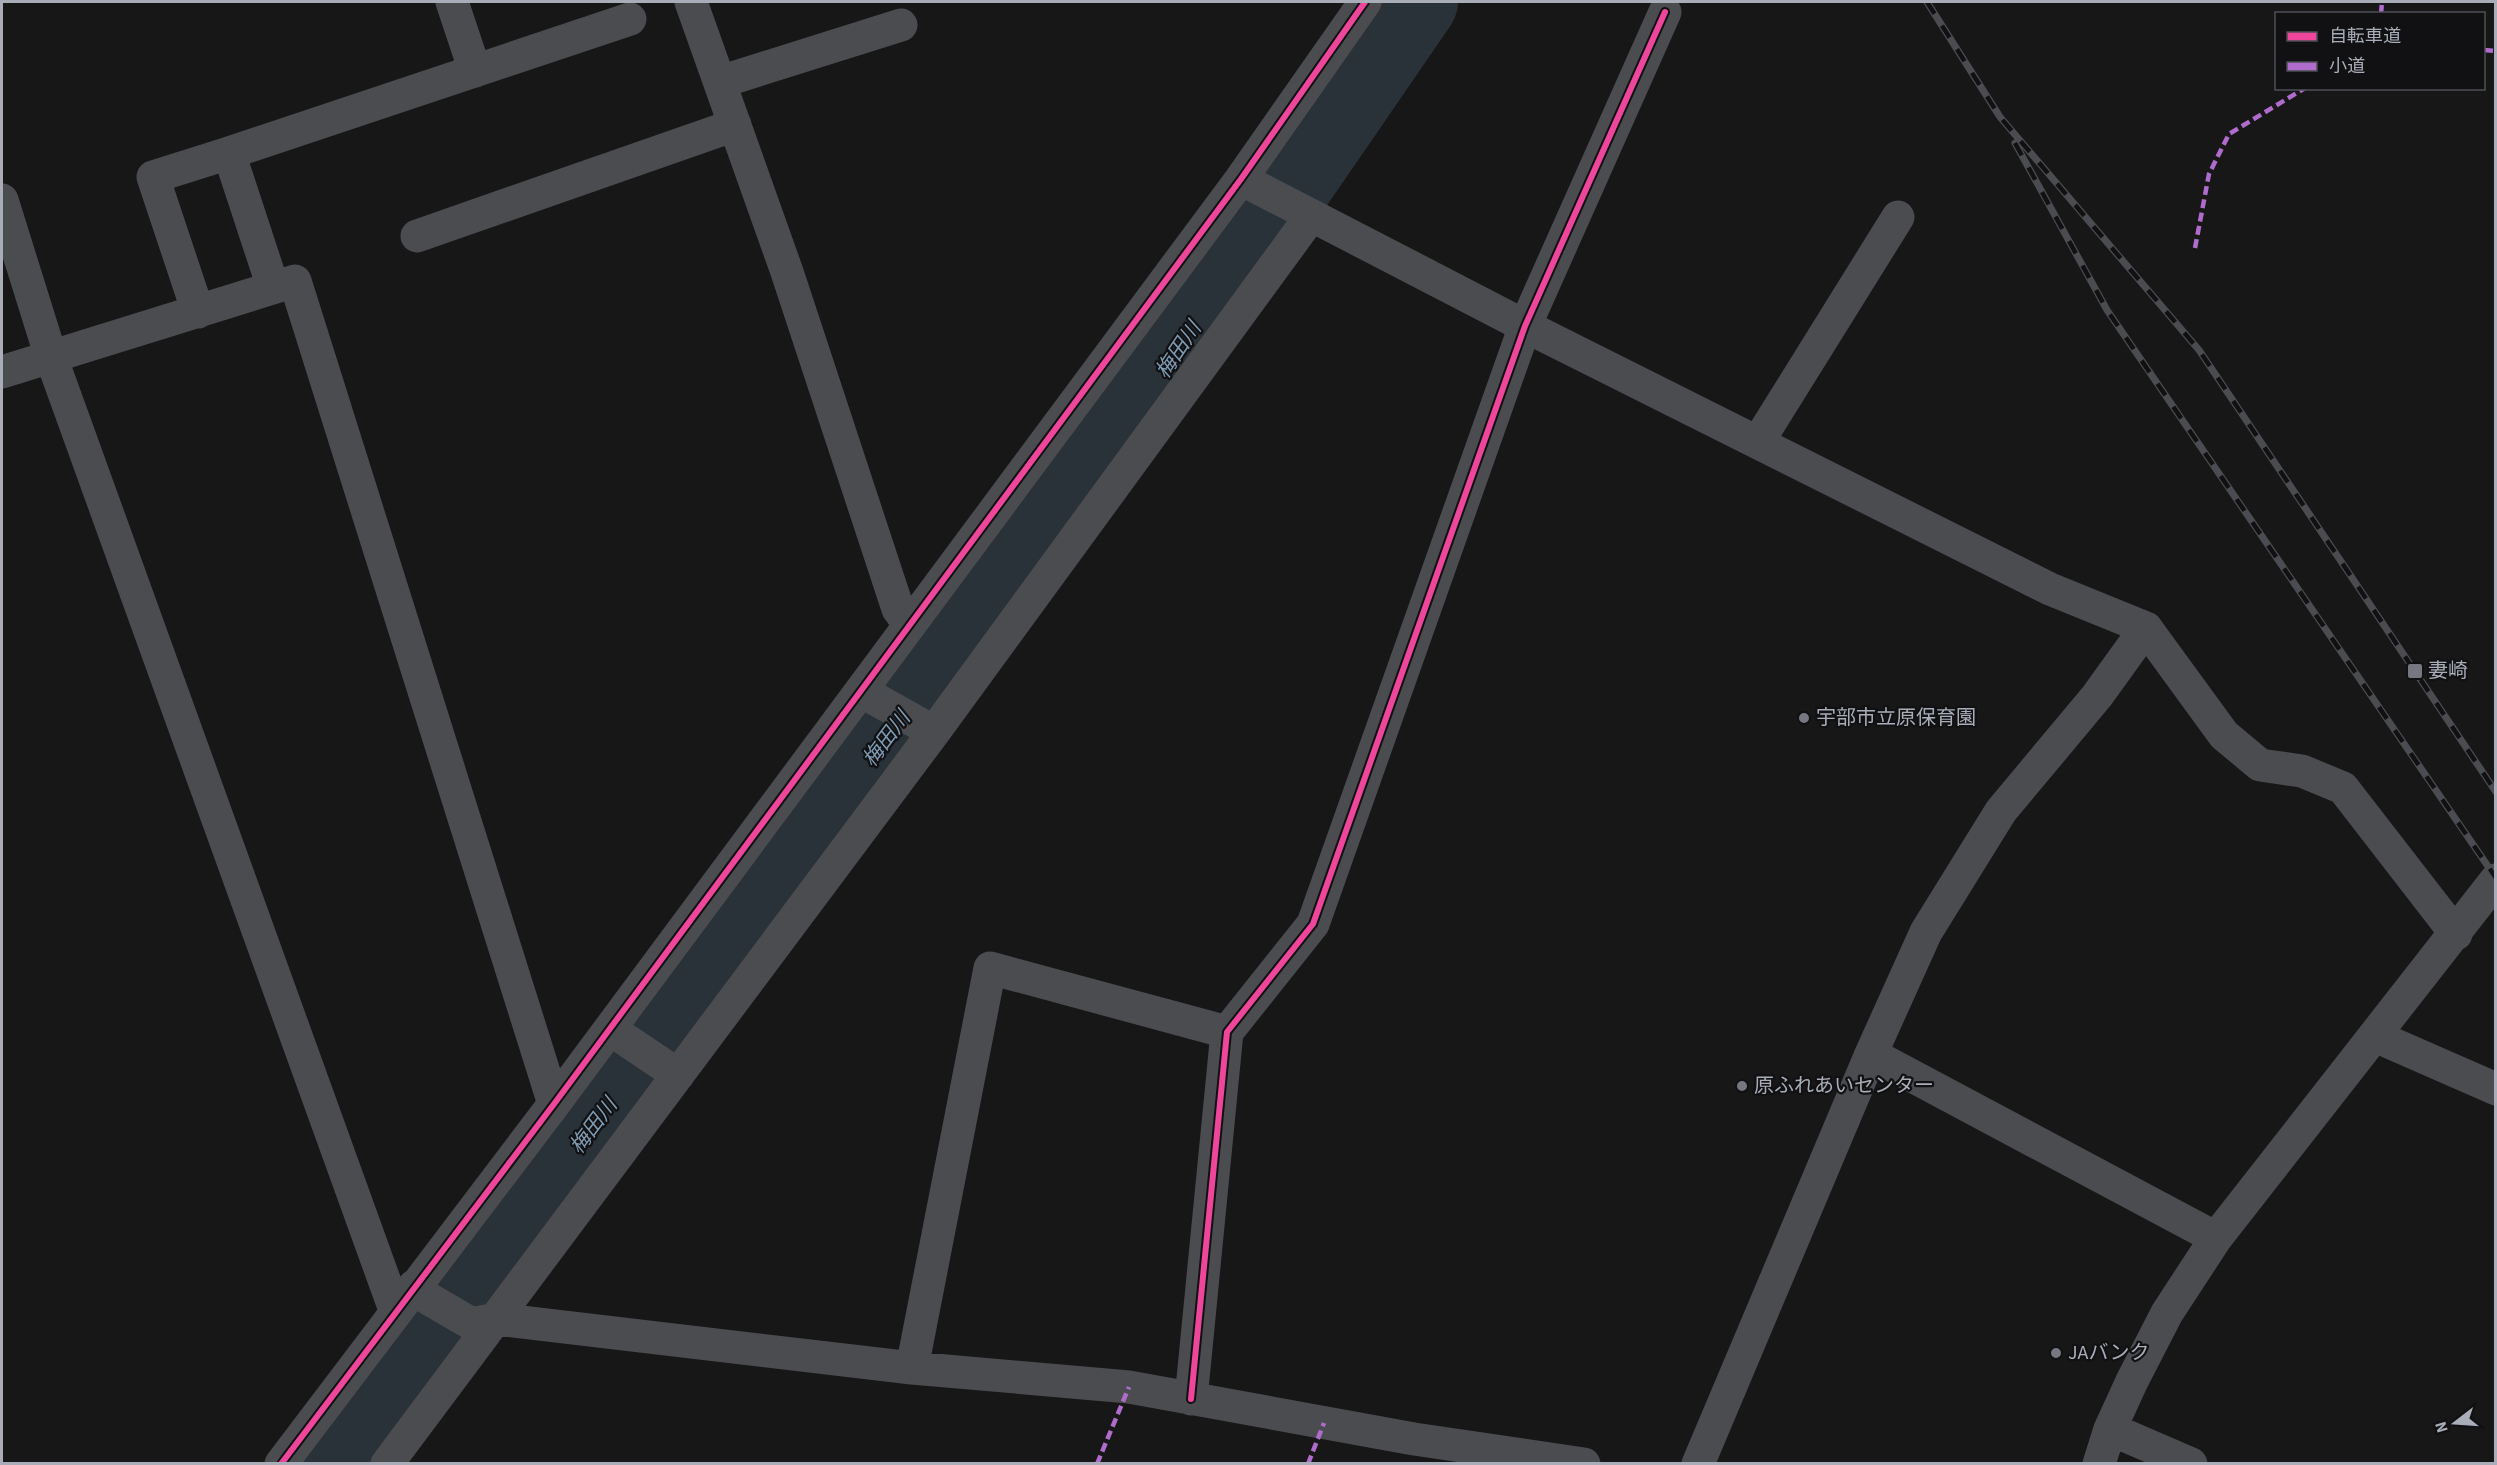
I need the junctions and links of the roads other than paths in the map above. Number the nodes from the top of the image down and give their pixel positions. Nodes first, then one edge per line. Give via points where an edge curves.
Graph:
1 (452, 2) edge
2 (691, 2) edge
3 (1365, 2) edge
4 (1665, 12) dead end
5 (630, 19) dead end
6 (901, 25) dead end
7 (475, 71) junction
8 (720, 82) junction
9 (735, 125) junction
10 (229, 153) junction
11 (1249, 184) junction
12 (2, 200) edge
13 (1305, 213) junction
14 (1898, 218) dead end
15 (417, 236) dead end
16 (273, 287) junction
17 (198, 312) junction
18 (1525, 326) junction
19 (51, 357) junction
20 (2, 372) edge
21 (1758, 442) junction
22 (910, 625) junction
23 (2146, 628) junction
24 (870, 695) junction
25 (930, 730) junction
26 (2496, 880) edge
27 (2456, 934) junction
28 (1227, 1032) junction
29 (615, 1033) junction
30 (2376, 1036) junction
31 (1871, 1054) junction
32 (673, 1071) junction
33 (2496, 1089) edge
34 (554, 1104) junction
35 (2216, 1238) junction
36 (413, 1299) junction
37 (484, 1321) junction
38 (912, 1368) junction
39 (1191, 1399) junction
40 (2110, 1429) junction
41 (281, 1464) edge
42 (387, 1464) edge
43 (1584, 1464) edge
44 (1698, 1464) edge
45 (2099, 1464) edge
46 (2191, 1464) edge

1 - 7 street
2 - 8 street
3 - 11 street
4 - 18 street
5 - 7 street
6 - 8 street
7 - 10 street
8 - 9 street
9 - 15 street
9 - 22 street via 788,272 898,609
10 - 16 street
10 - 17 street via 153,177
11 - 13 street
11 - 22 street
12 - 19 street
13 - 18 street
13 - 25 street
14 - 21 street
16 - 17 street
16 - 34 street via 295,281
17 - 19 street
18 - 21 street
18 - 28 street via 1313,924
19 - 20 street
19 - 36 street
21 - 23 street via 2050,589
22 - 24 street
23 - 27 street via 2224,735 2259,765 2302,771 2343,788
23 - 31 street via 2097,696 2001,811 1926,932
24 - 25 street
24 - 29 street
25 - 32 street
26 - 27 street
27 - 30 street
28 - 38 street via 990,968
28 - 39 street
29 - 32 street
29 - 34 street
30 - 33 street
30 - 35 street
31 - 35 street
31 - 44 street
32 - 37 street
34 - 36 street
35 - 40 street via 2168,1313
36 - 37 street
36 - 41 street
37 - 38 street
37 - 42 street
38 - 39 street via 1129,1387
39 - 43 street via 1414,1439
40 - 45 street
40 - 46 street

